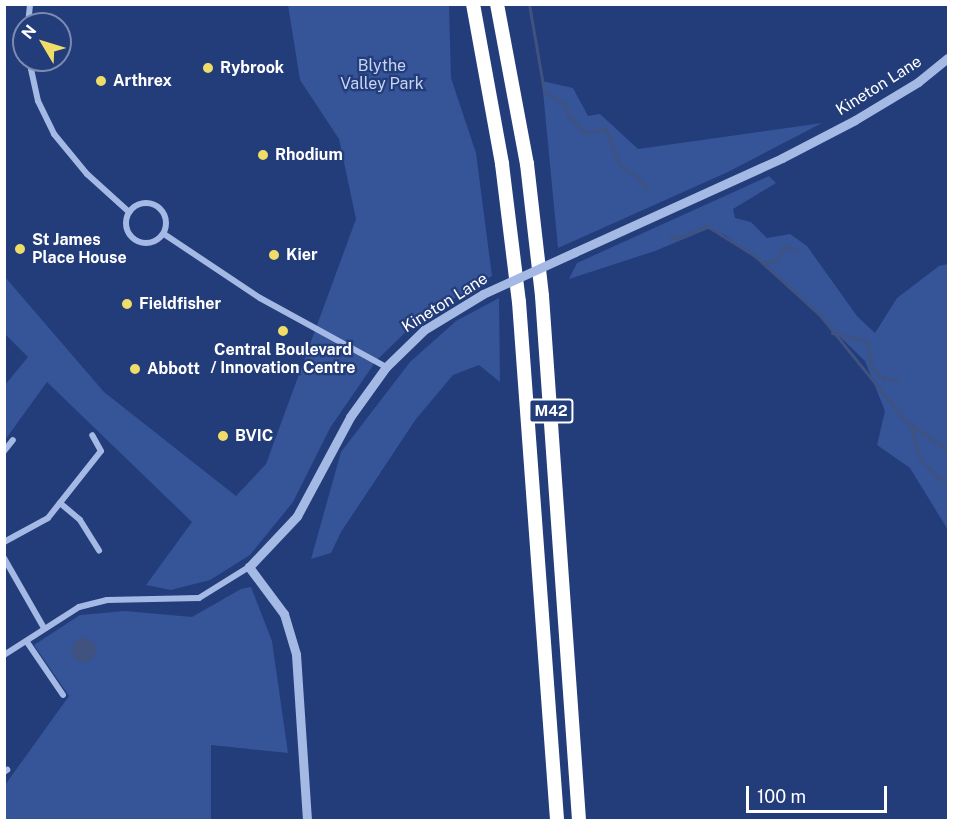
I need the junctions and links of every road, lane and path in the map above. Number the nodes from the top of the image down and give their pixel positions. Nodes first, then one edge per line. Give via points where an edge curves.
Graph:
1 (473, 4) edge
2 (497, 4) edge
3 (948, 58) edge
4 (32, 72) edge
5 (129, 212) junction
6 (164, 234) junction
7 (386, 367) junction
8 (92, 435) dead end
9 (13, 440) dead end
10 (4, 451) edge
11 (60, 503) junction
12 (4, 542) edge
13 (99, 550) dead end
14 (4, 558) edge
15 (249, 567) junction
16 (45, 628) junction
17 (27, 642) junction
18 (4, 655) edge
19 (63, 695) dead end
20 (307, 820) edge
21 (557, 820) edge
22 (579, 820) edge

1 - 21 highway, M42 via 502,164 519,302
2 - 22 highway, M42 via 527,164 542,296
3 - 7 street, Kineton Lane, bridge via 873,109 783,158 483,294 424,330
4 - 5 street via 38,100 54,134 87,174
5 - 6 street via 141,203 156,205 165,217
5 - 6 street via 126,222 134,239 150,243
6 - 7 street via 260,298
7 - 15 street, Kineton Lane via 350,417 297,516
8 - 11 street via 100,451
9 - 10 street
11 - 12 street via 48,518
11 - 13 street via 80,520
14 - 16 street
15 - 16 street via 199,598 107,600 79,607
15 - 20 street via 284,614 296,654
16 - 17 street
17 - 18 street
17 - 19 street

